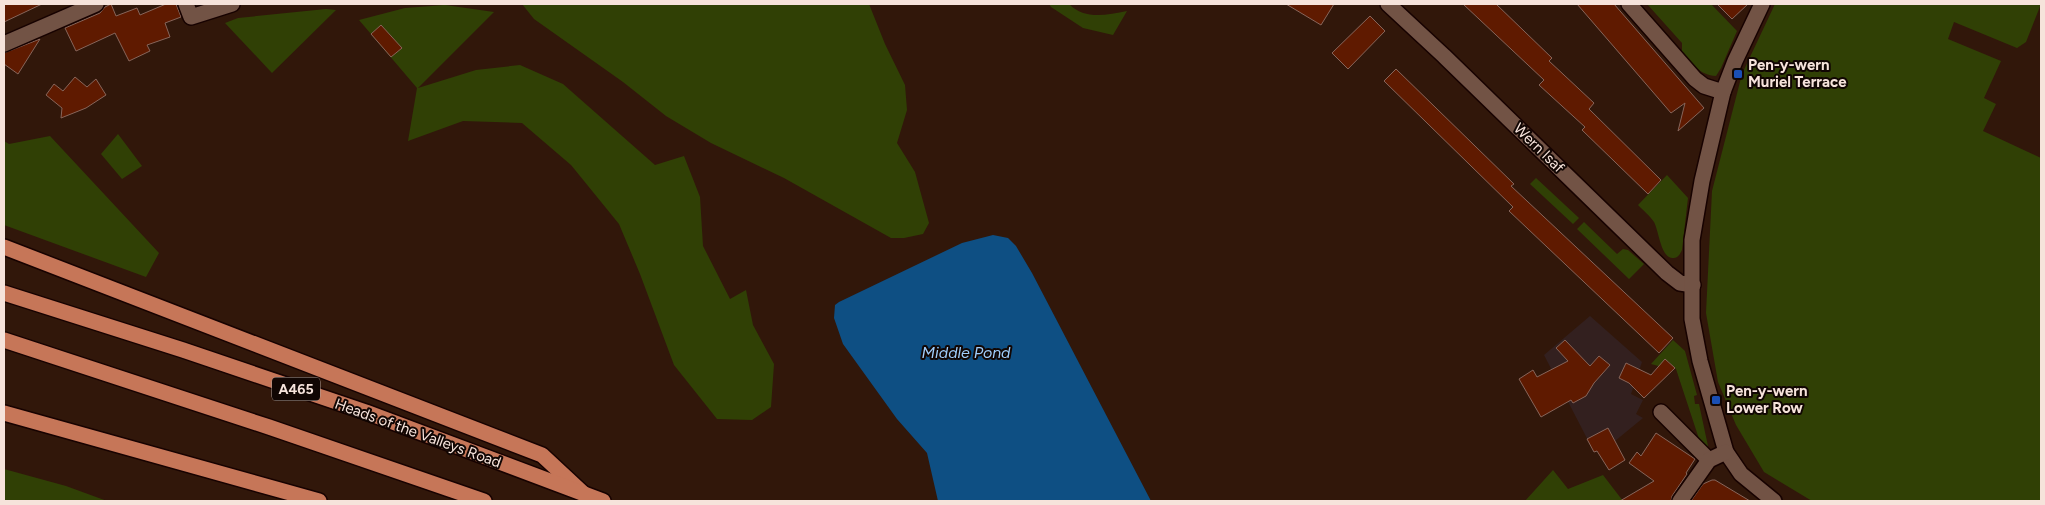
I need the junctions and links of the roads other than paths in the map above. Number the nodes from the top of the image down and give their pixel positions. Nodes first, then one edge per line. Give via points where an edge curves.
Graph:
1 (96, 4) edge
2 (186, 4) edge
3 (232, 4) edge
4 (1388, 4) edge
5 (1629, 4) edge
6 (1762, 4) edge
7 (4, 44) edge
8 (1723, 92) junction
9 (4, 247) edge
10 (1693, 286) junction
11 (4, 293) edge
12 (4, 340) edge
13 (1661, 412) dead end
14 (4, 413) edge
15 (1726, 452) junction
16 (1709, 460) junction
17 (585, 495) junction
18 (319, 501) edge
19 (484, 501) edge
20 (603, 501) edge
21 (1680, 501) edge
22 (1774, 501) edge

1 - 7 street
2 - 3 street via 191,16
4 - 10 street, Wern Isaf via 1668,273 1680,283
5 - 8 street via 1695,79 1704,86
6 - 8 street
8 - 10 street via 1692,240
9 - 17 highway via 542,455
10 - 15 street via 1692,319 1700,361
11 - 17 highway, Heads of the Valleys Road / A465 via 366,412
12 - 19 highway via 269,426
13 - 16 street
14 - 18 highway
15 - 16 street
15 - 22 street via 1741,474
16 - 21 street
17 - 20 highway, Heads of the Valleys Road / A465

